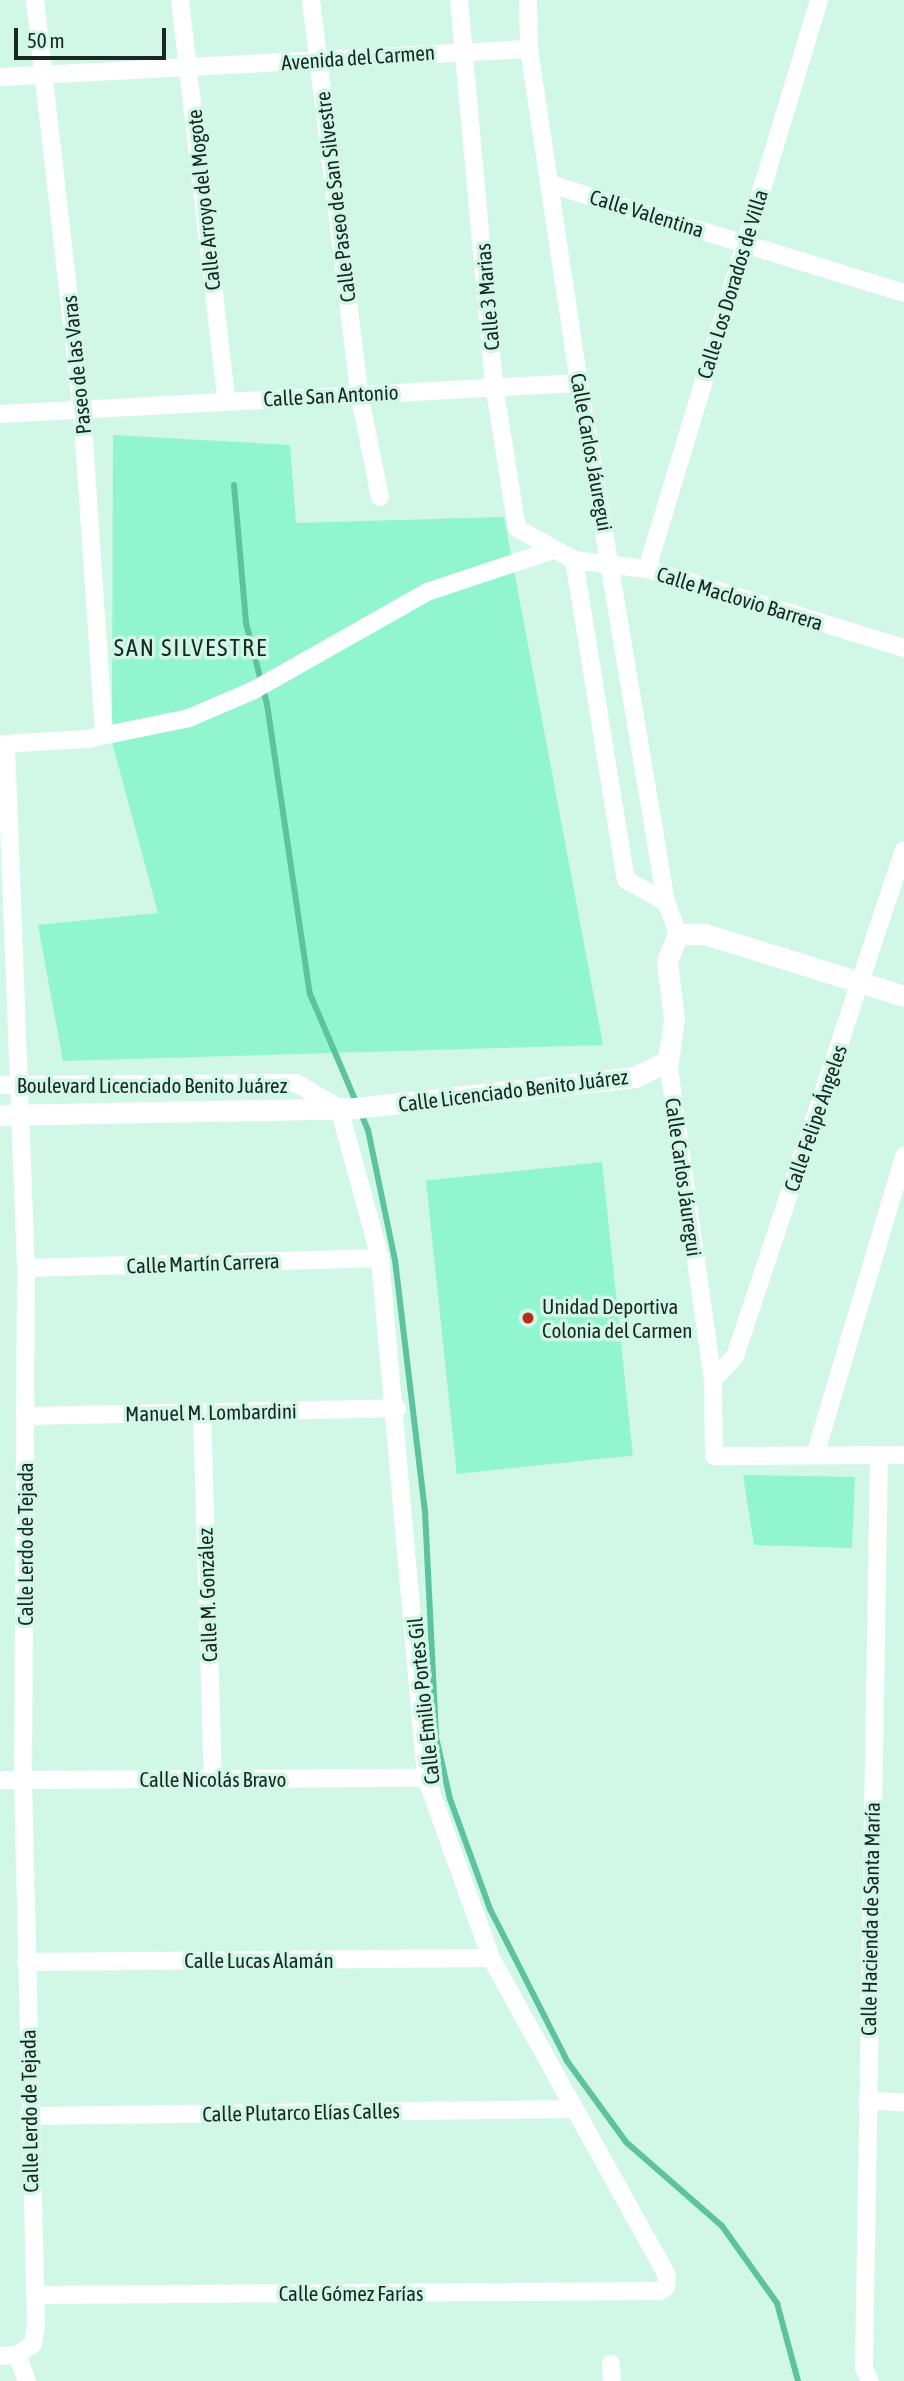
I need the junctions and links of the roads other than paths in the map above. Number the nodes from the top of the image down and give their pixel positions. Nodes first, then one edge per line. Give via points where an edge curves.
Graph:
1 (35, 0) edge
2 (180, 0) edge
3 (312, 0) edge
4 (459, 0) edge
5 (528, 0) edge
6 (819, 0) edge
7 (466, 50) junction
8 (529, 50) junction
9 (319, 62) junction
10 (188, 67) junction
11 (0, 77) edge
12 (43, 77) junction
13 (550, 184) junction
14 (744, 242) junction
15 (904, 293) edge
16 (579, 383) junction
17 (494, 385) junction
18 (359, 393) junction
19 (226, 400) junction
20 (82, 411) junction
21 (0, 414) edge
22 (380, 497) dead end
23 (550, 551) junction
24 (574, 560) junction
25 (611, 564) junction
26 (647, 569) junction
27 (904, 648) edge
28 (104, 732) junction
29 (3, 744) edge
30 (904, 850) edge
31 (666, 902) junction
32 (678, 934) junction
33 (861, 982) junction
34 (904, 996) edge
35 (668, 1061) junction
36 (8, 1085) edge
37 (347, 1108) junction
38 (9, 1115) edge
39 (904, 1156) edge
40 (380, 1258) junction
41 (26, 1268) junction
42 (713, 1380) junction
43 (397, 1408) junction
44 (202, 1413) junction
45 (25, 1416) junction
46 (815, 1455) junction
47 (879, 1455) junction
48 (904, 1455) edge
49 (213, 1778) junction
50 (426, 1778) junction
51 (0, 1780) edge
52 (23, 1780) junction
53 (491, 1958) junction
54 (26, 1962) junction
55 (867, 2101) junction
56 (904, 2102) edge
57 (573, 2109) junction
58 (28, 2116) junction
59 (666, 2287) joint
60 (35, 2295) junction
61 (8, 2356) edge
62 (27, 2381) edge
63 (870, 2381) edge

1 - 12 street, Paseo de las Varas
2 - 10 street, Calle Arroyo del Mogote
3 - 9 street, Calle Paseo de San Silvestre
4 - 7 street, Calle 3 Marias
5 - 8 street, Calle Carlos Jáuregui
6 - 14 street, Calle Los Dorados de Villa
7 - 8 street, Avenida del Carmen
7 - 9 street, Avenida del Carmen
7 - 17 street, Calle 3 Marias
8 - 13 street, Calle Carlos Jáuregui
9 - 10 street, Avenida del Carmen
9 - 18 street, Calle Paseo de San Silvestre
10 - 12 street, Avenida del Carmen
10 - 19 street, Calle Arroyo del Mogote
11 - 12 street, Avenida del Carmen
12 - 20 street, Paseo de las Varas
13 - 14 street, Calle Valentina
13 - 16 street, Calle Carlos Jáuregui
14 - 15 street, Calle Valentina
14 - 26 street, Calle Los Dorados de Villa
16 - 17 street, Calle San Antonio
16 - 25 street, Calle Carlos Jáuregui
17 - 18 street, Calle San Antonio
17 - 23 street, Calle 3 Marias via 517,528
18 - 19 street, Calle San Antonio
18 - 22 street, Calle Paseo de San Silvestre
19 - 20 street, Calle San Antonio
20 - 21 street, Calle San Antonio
20 - 28 street, Paseo de las Varas
23 - 24 street, Calle 3 Marias
23 - 28 street via 427,592 254,690 189,718
24 - 25 street, Calle Maclovio Barrera
24 - 31 street via 626,880
25 - 26 street, Calle Maclovio Barrera
25 - 31 street, Calle Carlos Jáuregui
26 - 27 street, Calle Maclovio Barrera
28 - 29 street via 88,739
29 - 36 street, Calle Lerdo de Tejada
30 - 33 street, Calle Felipe Ángeles
31 - 32 street, Calle Carlos Jáuregui
32 - 33 street via 705,934
32 - 35 street, Calle Carlos Jáuregui via 667,961 674,1019
33 - 34 street
33 - 42 street, Calle Felipe Ángeles via 735,1356
35 - 37 street, Calle Licenciado Benito Juárez via 635,1077
35 - 42 street, Calle Carlos Jáuregui
36 - 37 street, Boulevard Licenciado Benito Juárez via 296,1083
36 - 38 street, Calle Lerdo de Tejada
37 - 38 street, Boulevard Licenciado Benito Juárez
37 - 40 street, Calle Emilio Portes Gil
38 - 41 street, Calle Lerdo de Tejada
39 - 46 street
40 - 41 street, Calle Martín Carrera
40 - 43 street, Calle Emilio Portes Gil
41 - 45 street, Calle Lerdo de Tejada
42 - 46 street, Calle Carlos Jáuregui via 714,1457
43 - 44 street, Manuel M. Lombardini
43 - 50 street, Calle Emilio Portes Gil
44 - 45 street, Manuel M. Lombardini
44 - 49 street, Calle M. González
45 - 52 street, Calle Lerdo de Tejada
46 - 47 street
47 - 48 street
47 - 55 street, Calle Hacienda de Santa María
49 - 50 street, Calle Nicolás Bravo
49 - 52 street, Calle Nicolás Bravo
50 - 53 street, Calle Emilio Portes Gil
51 - 52 street, Calle Nicolás Bravo
52 - 54 street, Calle Lerdo de Tejada
53 - 54 street, Calle Lucas Alamán
53 - 57 street, Calle Emilio Portes Gil
54 - 58 street, Calle Lerdo de Tejada
55 - 56 street
55 - 63 street, Calle Hacienda de Santa María via 864,2368
57 - 58 street, Calle Plutarco Elías Calles
57 - 59 street, Calle Emilio Portes Gil via 667,2275
58 - 60 street, Calle Lerdo de Tejada
59 - 60 street, Calle Gómez Farías
60 - 61 street, Calle Lerdo de Tejada via 33,2344
61 - 62 street

